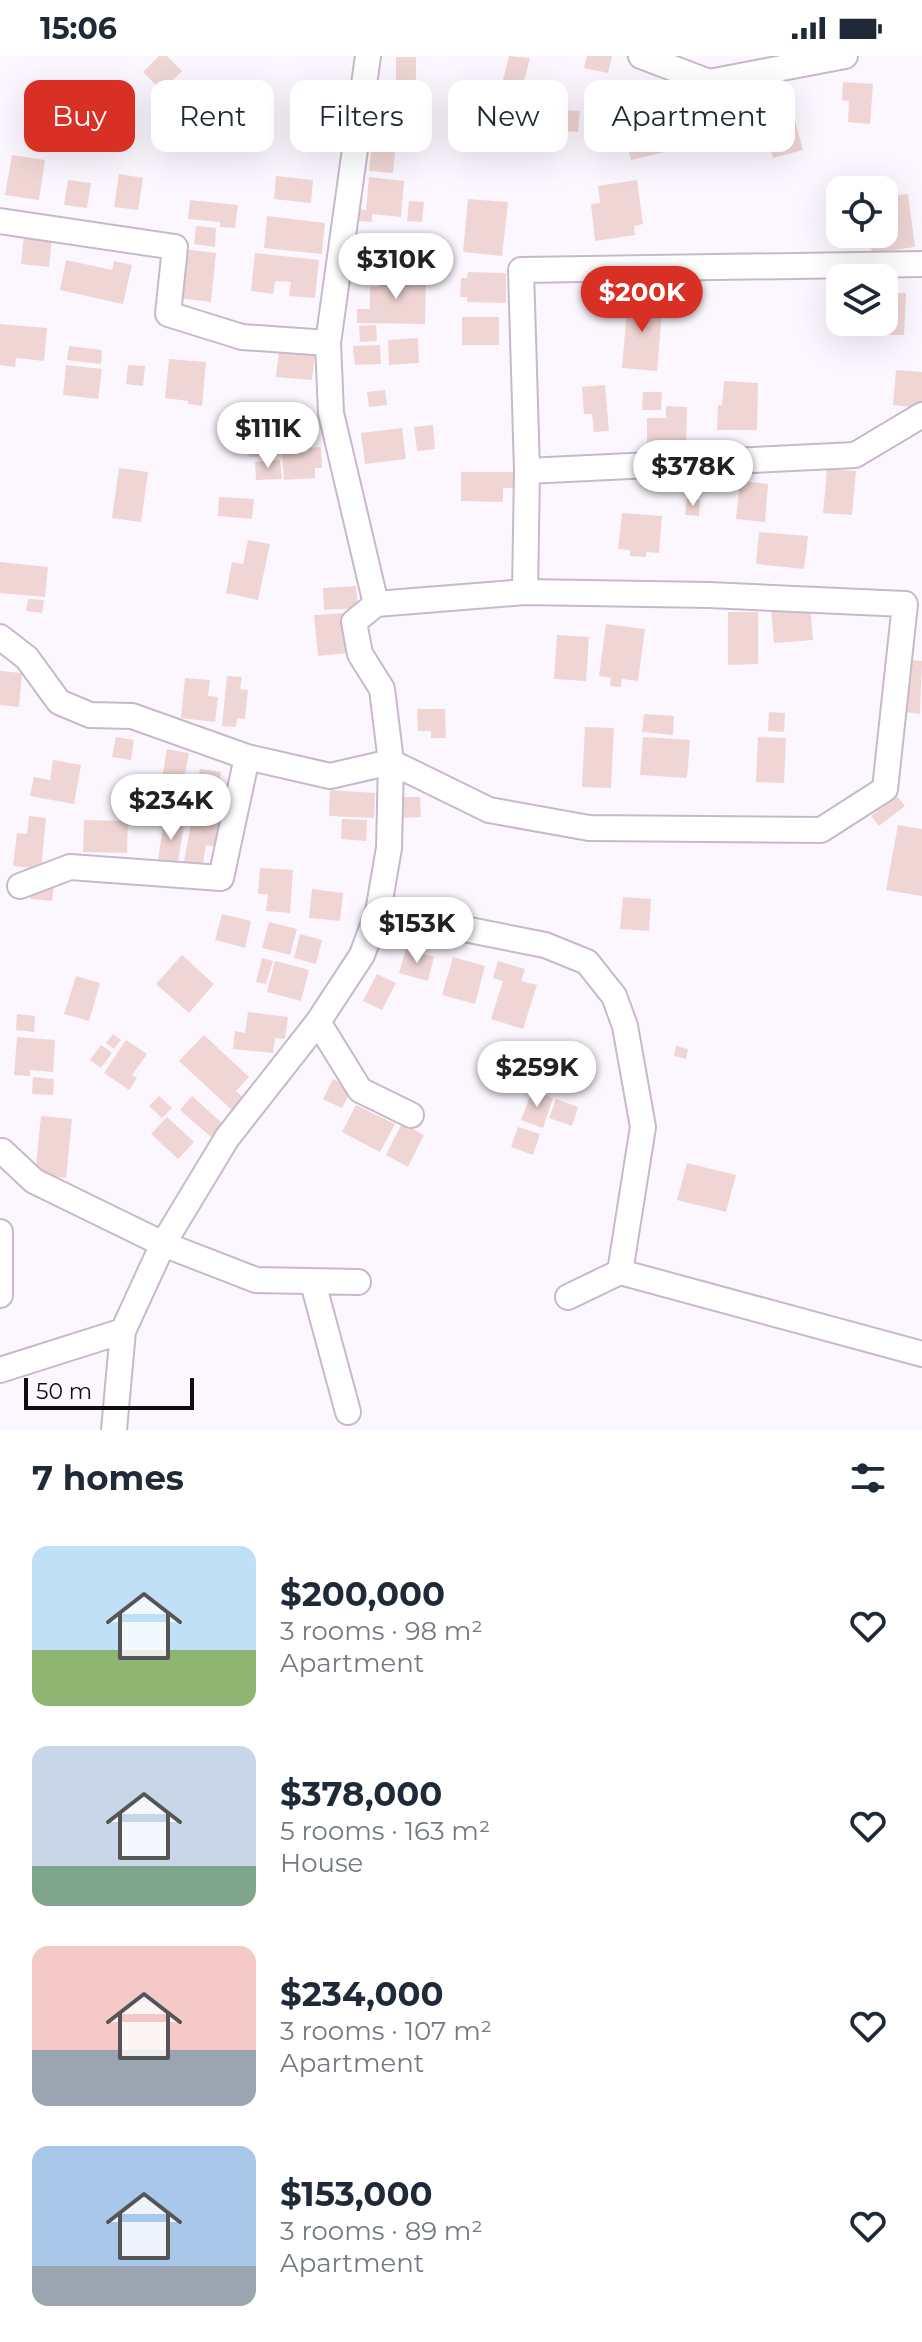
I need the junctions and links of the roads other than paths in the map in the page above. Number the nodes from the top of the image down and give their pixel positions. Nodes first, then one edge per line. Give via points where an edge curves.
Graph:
1 (368, 56) edge
2 (641, 56) edge
3 (845, 56) edge
4 (0, 221) edge
5 (922, 264) edge
6 (328, 343) junction
7 (922, 415) edge
8 (527, 471) junction
9 (525, 592) junction
10 (376, 604) junction
11 (0, 637) edge
12 (247, 757) junction
13 (391, 762) junction
14 (20, 886) dead end
15 (378, 912) junction
16 (318, 1022) junction
17 (411, 1115) dead end
18 (2, 1151) dead end
19 (0, 1232) edge
20 (163, 1244) junction
21 (620, 1272) junction
22 (358, 1282) dead end
23 (313, 1283) junction
24 (0, 1295) edge
25 (568, 1297) dead end
26 (123, 1331) junction
27 (922, 1354) edge
28 (0, 1370) edge
29 (348, 1412) dead end
30 (114, 1430) edge

1 - 6 street
2 - 3 street via 709,82
4 - 6 street via 175,247 168,314 242,337
5 - 8 street via 521,270
6 - 10 street via 331,413
7 - 8 street via 855,455
8 - 9 street
9 - 10 street
9 - 13 street via 905,604 885,789 821,830 589,828 489,810
10 - 13 street via 354,622 360,654 382,689
11 - 12 street via 27,658 59,702 90,715 132,716
12 - 13 street via 330,776
12 - 14 street via 221,878 70,867
13 - 15 street via 389,848
15 - 16 street via 362,955
15 - 21 street via 545,945 587,962 614,996 625,1026 643,1127
16 - 17 street via 360,1090
16 - 20 street via 227,1138
18 - 20 street via 34,1181
19 - 24 street
20 - 23 street via 256,1280
20 - 26 street
21 - 25 street
21 - 27 street
22 - 23 street
23 - 29 street
26 - 28 street
26 - 30 street

